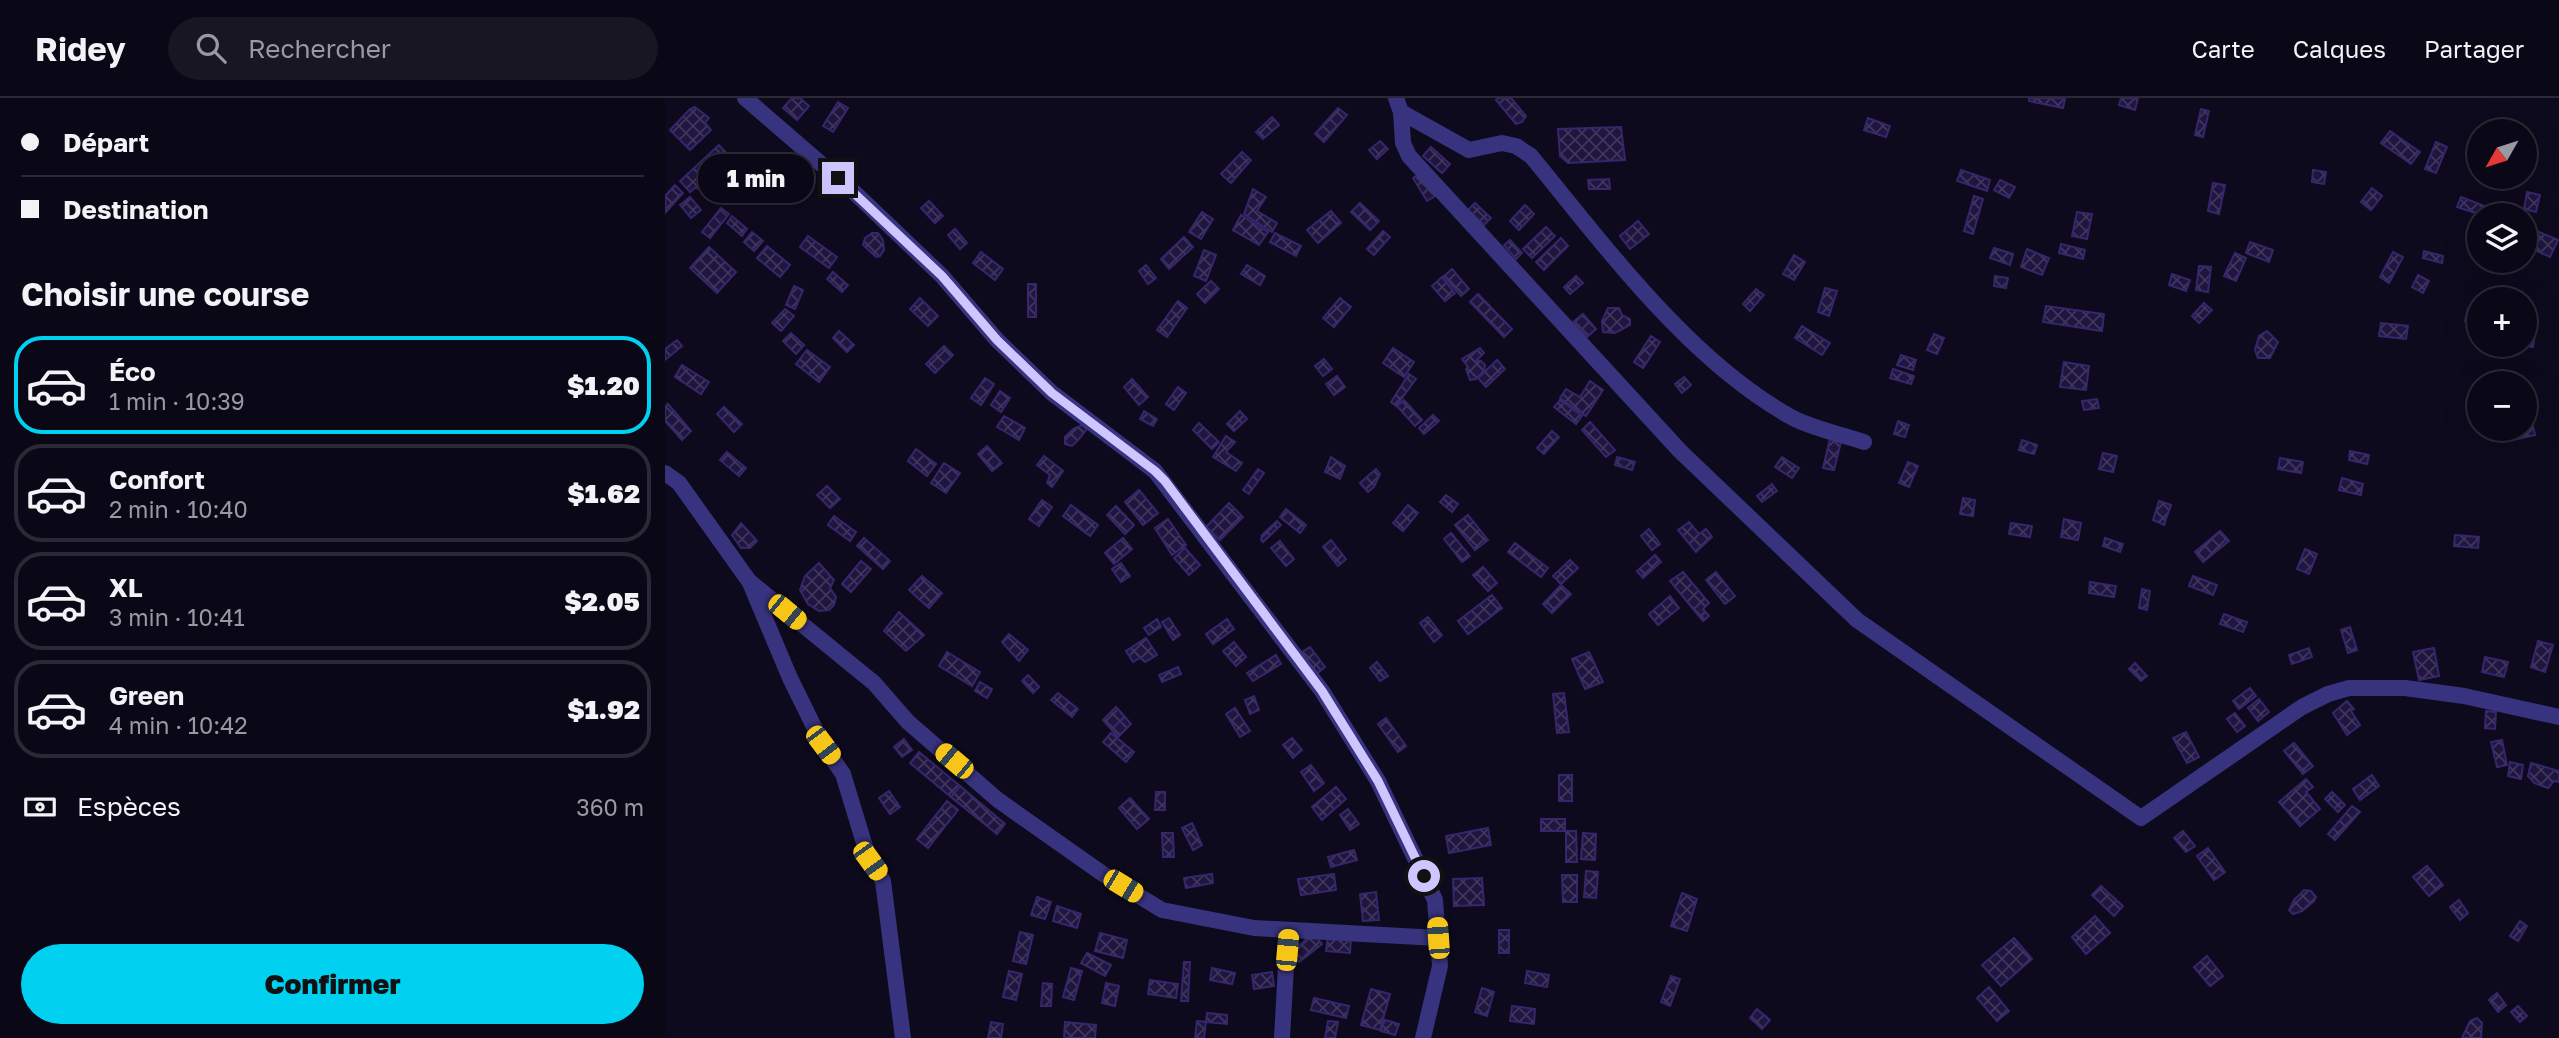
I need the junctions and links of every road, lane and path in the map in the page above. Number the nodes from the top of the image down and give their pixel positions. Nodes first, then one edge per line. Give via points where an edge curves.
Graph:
1 (745, 98) edge
2 (1398, 105) edge
3 (1864, 442) dead end
4 (665, 473) edge
5 (749, 581) junction
6 (2559, 717) edge
7 (1289, 930) junction
8 (1438, 938) junction
9 (903, 1038) edge
10 (1282, 1038) edge
11 (1423, 1038) edge

1 - 8 street via 942,276 997,340 1052,393 1165,481 1322,691 1378,781 1435,900
2 - 3 street via 1469,150 1501,143 1531,156 1613,257 1684,333 1736,380 1795,419
2 - 6 street via 1409,156 1680,450 1757,526 1857,620 2141,818 2302,707 2349,688 2405,688 2464,696
4 - 5 street via 679,483
5 - 7 street via 874,682 908,722 998,800 1103,874 1173,914
5 - 9 street via 790,678 843,774 867,853 883,881
7 - 8 street
7 - 10 street
8 - 11 street via 1440,966

